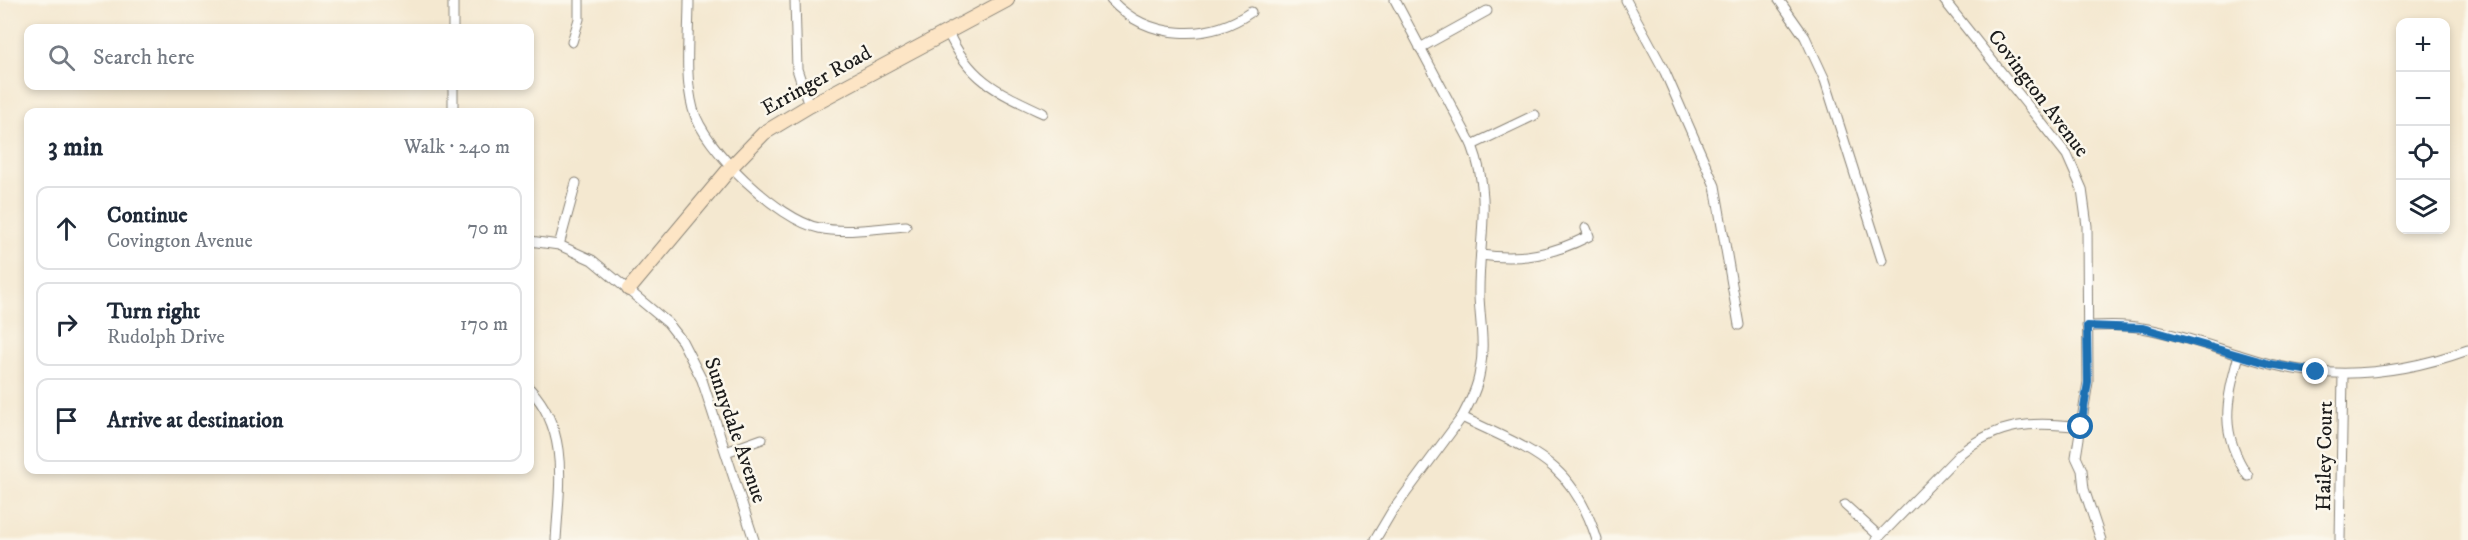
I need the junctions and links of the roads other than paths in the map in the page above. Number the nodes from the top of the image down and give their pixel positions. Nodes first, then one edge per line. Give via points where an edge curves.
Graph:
1 (453, 0) edge
2 (579, 0) edge
3 (689, 0) edge
4 (795, 0) edge
5 (1007, 0) edge
6 (1111, 0) edge
7 (1395, 0) edge
8 (1626, 0) edge
9 (1779, 0) edge
10 (1944, 0) edge
11 (1487, 11) dead end
12 (1251, 12) dead end
13 (453, 24) edge
14 (948, 32) junction
15 (572, 42) dead end
16 (1420, 48) junction
17 (453, 90) edge
18 (809, 106) junction
19 (453, 108) edge
20 (1043, 113) dead end
21 (1535, 115) dead end
22 (1472, 145) junction
23 (732, 166) junction
24 (576, 183) dead end
25 (906, 226) dead end
26 (1586, 228) dead end
27 (534, 242) edge
28 (559, 245) junction
29 (1481, 255) junction
30 (1882, 260) dead end
31 (629, 290) junction
32 (1739, 325) dead end
33 (2087, 326) junction
34 (2468, 350) edge
35 (2239, 355) junction
36 (2343, 374) junction
37 (534, 395) edge
38 (1462, 417) junction
39 (2081, 427) junction
40 (762, 439) dead end
41 (726, 452) junction
42 (2248, 476) dead end
43 (1845, 506) dead end
44 (1877, 538) edge
45 (2100, 538) edge
46 (556, 540) edge
47 (754, 540) edge
48 (1375, 540) edge
49 (1597, 540) edge
50 (2340, 540) edge

1 - 13 street
2 - 15 street via 579,19
3 - 23 street via 689,89 694,112 712,144
4 - 18 street via 797,69
5 - 14 street, Erringer Road
6 - 12 street via 1134,19 1155,29 1181,34 1228,26
7 - 16 street
8 - 32 street via 1665,72 1715,186
9 - 30 street via 1805,37 1826,80
10 - 33 street, Covington Avenue via 2043,123 2076,172 2086,207
11 - 16 street
14 - 18 street, Erringer Road
14 - 20 street via 962,60 981,80
16 - 22 street
17 - 19 street
18 - 23 street, Erringer Road via 764,133
21 - 22 street
22 - 29 street via 1484,190
23 - 25 street via 776,208 803,224 831,230
23 - 31 street, Erringer Road
24 - 28 street
26 - 29 street via 1589,236 1547,254 1514,258
27 - 28 street, Sunnydale Avenue
28 - 31 street, Sunnydale Avenue via 592,260
29 - 38 street via 1481,369
31 - 41 street, Sunnydale Avenue via 682,340 702,380
33 - 35 street via 2143,328
33 - 39 street, Covington Avenue via 2088,382
34 - 36 street via 2422,365
35 - 36 street via 2293,369
35 - 42 street via 2228,392 2227,420 2233,449
36 - 50 street, Hailey Court
37 - 46 street via 548,414 560,448
38 - 48 street
38 - 49 street via 1536,454 1563,475 1583,502
39 - 44 street via 2023,424 1973,443
39 - 45 street, Covington Avenue via 2076,457
40 - 41 street
41 - 47 street, Sunnydale Avenue
43 - 44 street

